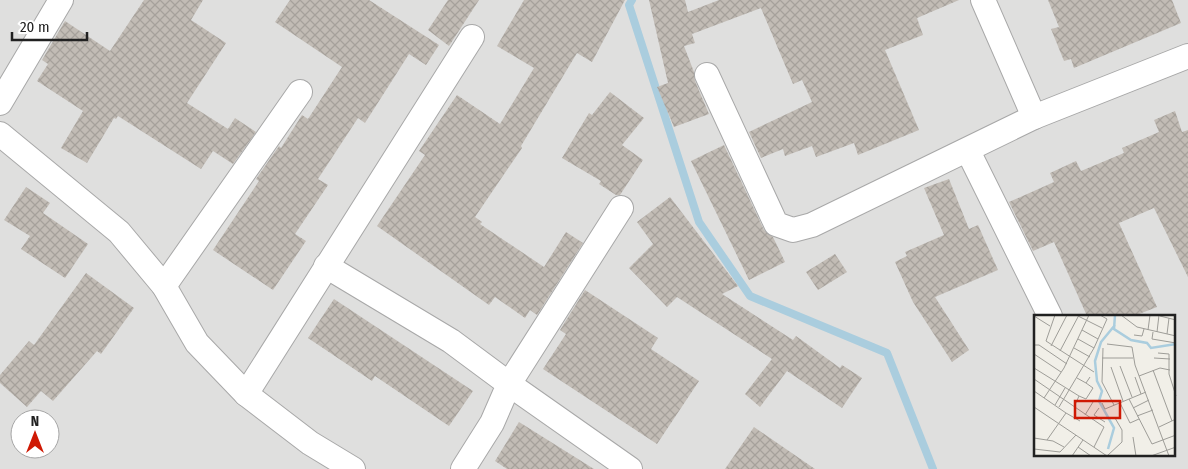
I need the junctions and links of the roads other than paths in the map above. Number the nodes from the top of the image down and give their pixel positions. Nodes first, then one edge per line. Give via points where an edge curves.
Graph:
1 (61, 0) edge
2 (983, 0) edge
3 (472, 37) dead end
4 (1185, 64) edge
5 (707, 75) dead end
6 (300, 92) dead end
7 (0, 103) edge
8 (1034, 117) junction
9 (0, 134) edge
10 (968, 151) junction
11 (621, 208) dead end
12 (326, 266) junction
13 (164, 286) junction
14 (1050, 315) edge
15 (509, 384) junction
16 (246, 394) junction
17 (353, 469) edge
18 (463, 469) edge
19 (630, 469) edge

1 - 7 street
2 - 8 street
3 - 12 street
4 - 8 street
5 - 10 street via 776,224 793,230
6 - 13 street
8 - 10 street
9 - 13 street via 118,232
10 - 14 street
11 - 15 street
12 - 15 street via 451,341
12 - 16 street
13 - 16 street via 197,343
15 - 18 street via 492,423
15 - 19 street
16 - 17 street via 310,443

